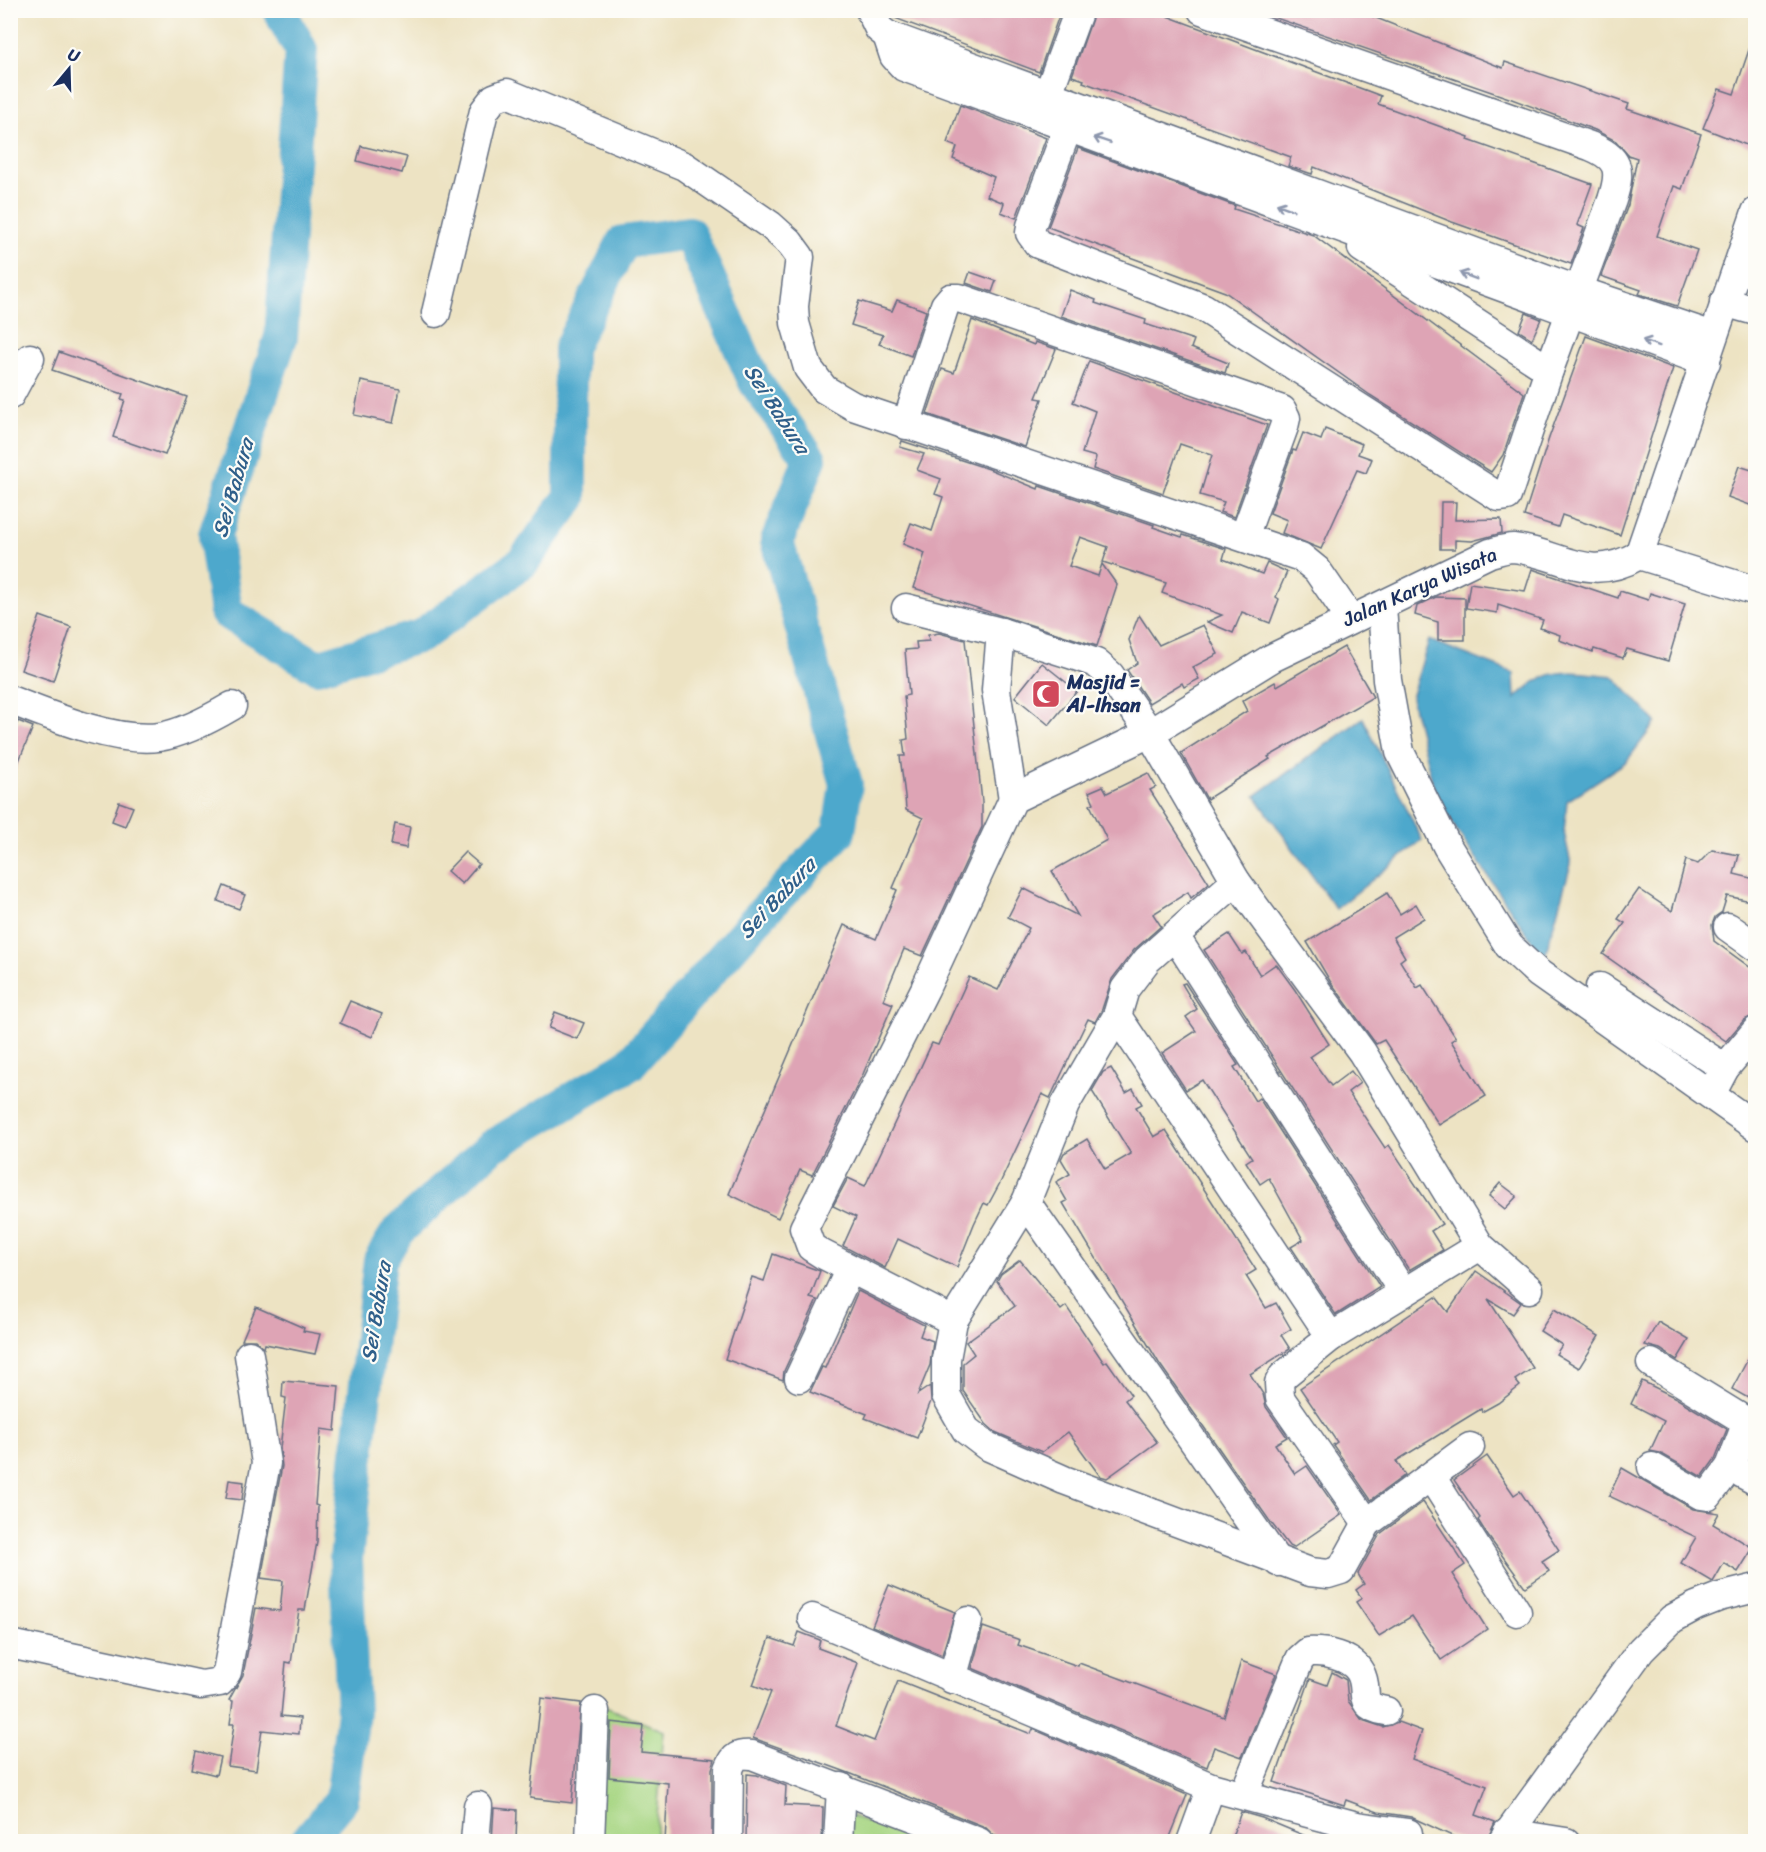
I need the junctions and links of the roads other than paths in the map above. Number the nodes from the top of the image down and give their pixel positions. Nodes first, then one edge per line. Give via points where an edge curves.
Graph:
1 (870, 10) edge
2 (1079, 10) edge
3 (1202, 10) edge
4 (1043, 105) junction
5 (1068, 128) junction
6 (1755, 212) edge
7 (1317, 219) junction
8 (1573, 302) junction
9 (1724, 302) junction
10 (1755, 311) edge
11 (436, 313) dead end
12 (1709, 349) junction
13 (30, 358) dead end
14 (1549, 370) junction
15 (10, 395) edge
16 (906, 425) junction
17 (1244, 537) junction
18 (1639, 555) junction
19 (1755, 591) edge
20 (1382, 606) junction
21 (906, 608) dead end
22 (1350, 618) junction
23 (1001, 632) junction
24 (10, 700) edge
25 (231, 706) dead end
26 (1150, 732) junction
27 (1013, 799) junction
28 (1236, 881) junction
29 (1728, 927) dead end
30 (1175, 936) junction
31 (1755, 947) edge
32 (1600, 987) dead end
33 (1117, 1016) junction
34 (1755, 1031) edge
35 (1725, 1068) junction
36 (1711, 1095) junction
37 (1755, 1127) edge
38 (1026, 1202) junction
39 (1480, 1246) junction
40 (850, 1269) junction
41 (1529, 1288) dead end
42 (1403, 1292) junction
43 (953, 1321) junction
44 (1331, 1337) junction
45 (249, 1355) dead end
46 (1651, 1363) dead end
47 (799, 1378) dead end
48 (1470, 1447) dead end
49 (1652, 1467) dead end
50 (1730, 1467) junction
51 (1432, 1478) junction
52 (1755, 1481) edge
53 (1367, 1523) junction
54 (1278, 1562) junction
55 (1755, 1588) edge
56 (1517, 1612) dead end
57 (812, 1618) dead end
58 (968, 1621) dead end
59 (10, 1644) edge
60 (952, 1679) junction
61 (1386, 1711) dead end
62 (595, 1712) dead end
63 (841, 1787) junction
64 (1211, 1787) junction
65 (1244, 1794) junction
66 (478, 1806) dead end
67 (1408, 1833) dead end
68 (1354, 1834) edge
69 (1504, 1837) edge
70 (475, 1842) edge
71 (590, 1842) edge
72 (728, 1842) edge
73 (838, 1842) edge
74 (979, 1842) edge
75 (1191, 1842) edge
76 (1566, 1842) edge

1 - 4 street via 904,67
2 - 4 street
3 - 8 street via 1609,154 1615,165 1617,186
4 - 5 street
4 - 8 street
7 -> 5 street
5 - 14 street via 1031,226 1030,232 1038,244 1204,308 1499,498 1507,496
6 - 9 street
8 -> 7 street
7 - 14 street
8 - 12 street
8 - 14 street
9 - 10 street
9 - 12 street
11 - 16 street via 484,111 494,98 507,93 684,166 770,225 800,257 795,323 808,368 824,389 853,406
12 - 18 street
13 - 15 street
16 - 17 street
16 - 17 street via 945,305 951,298 959,298 1282,410 1286,418 1284,427
17 - 22 street via 1301,557 1317,570
18 - 19 street
18 - 20 street, Jalan Karya Wisata via 1619,566 1598,568 1511,548 1468,562
20 - 22 street, Jalan Karya Wisata
20 - 36 street via 1387,680 1400,752 1447,846 1509,946 1538,973
21 - 23 street
22 - 26 street, Jalan Karya Wisata via 1272,658
23 - 26 street via 1096,663 1110,675
23 - 27 street via 996,690
24 - 25 street via 117,736 140,739 161,737
26 - 27 street, Jalan Karya Wisata
26 - 28 street
27 - 40 street via 924,989 804,1227 811,1247
28 - 30 street
28 - 39 street via 1362,1052
29 - 31 street
30 - 33 street via 1146,960 1125,988
30 - 42 street
32 - 35 street
33 - 38 street via 1065,1105
33 - 44 street
34 - 35 street
35 - 36 street
36 - 37 street
38 - 43 street
38 - 54 street
39 - 41 street
39 - 42 street
40 - 43 street
40 - 47 street
42 - 44 street
43 - 54 street via 946,1359 946,1395 966,1430 987,1446 1064,1480
44 - 53 street via 1283,1376 1278,1392
45 - 59 street via 266,1463 227,1672 220,1682 201,1685
46 - 50 street via 1746,1422
48 - 51 street
49 - 50 street via 1708,1496
50 - 52 street
51 - 53 street
51 - 56 street
53 - 54 street via 1341,1570 1310,1572
55 - 69 street via 1719,1596 1672,1619 1641,1650
57 - 60 street
58 - 60 street
60 - 64 street
61 - 65 street via 1367,1703 1361,1673 1355,1667 1332,1654 1308,1652 1300,1659
62 - 71 street
63 - 72 street via 752,1755 736,1756 729,1769
63 - 73 street
63 - 74 street
64 - 65 street
64 - 75 street
65 - 68 street
66 - 70 street
67 - 68 street
69 - 76 street

